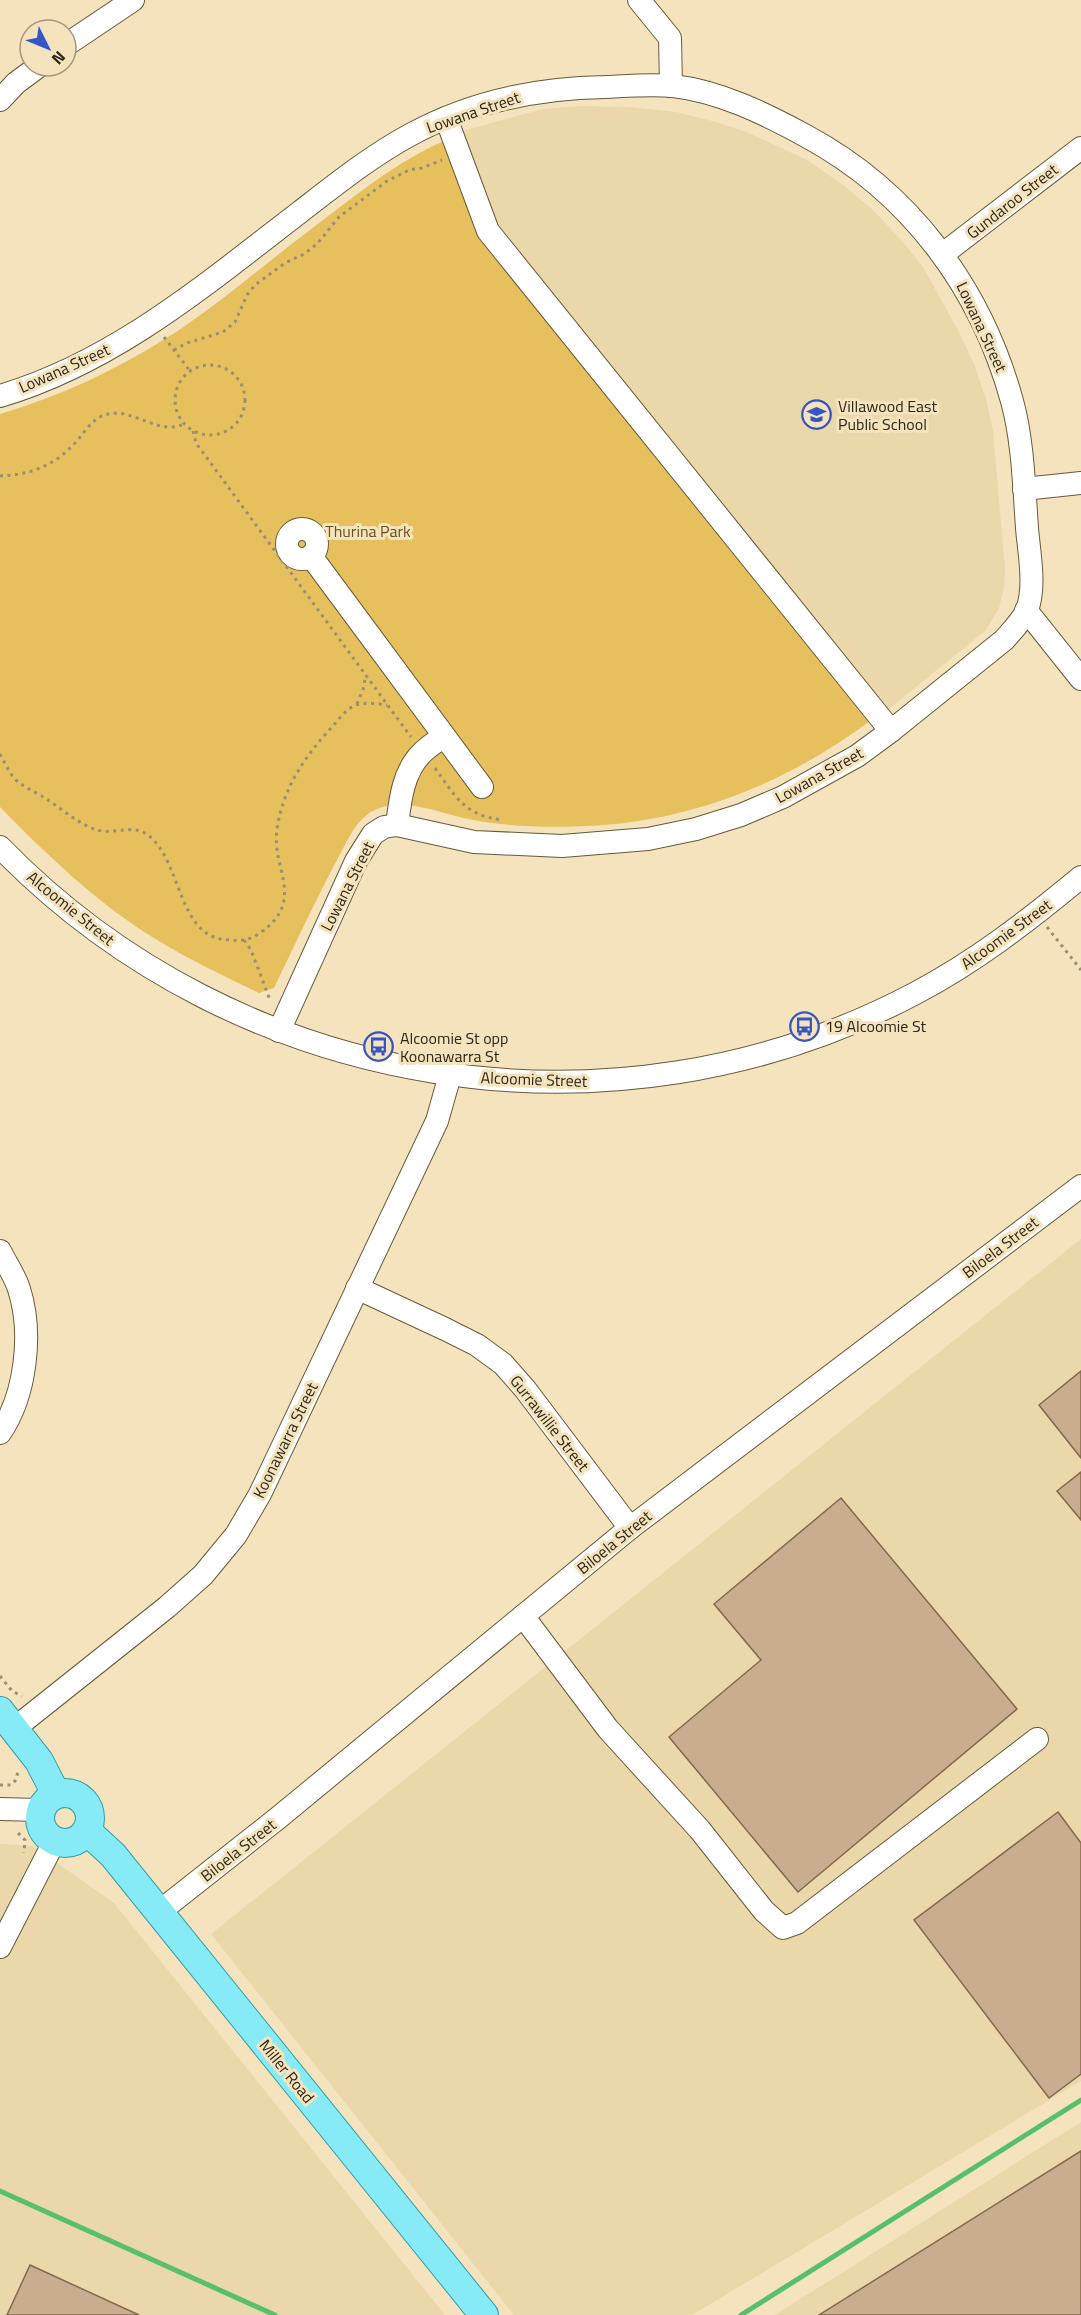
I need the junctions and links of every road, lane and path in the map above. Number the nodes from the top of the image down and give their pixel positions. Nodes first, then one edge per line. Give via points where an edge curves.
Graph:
1 (133, 0) edge
2 (639, 0) edge
3 (78, 37) edge
4 (23, 78) edge
5 (671, 86) junction
6 (0, 100) edge
7 (446, 118) junction
8 (1081, 148) edge
9 (458, 153) junction
10 (943, 254) junction
11 (153, 323) junction
12 (174, 350) junction
13 (189, 371) junction
14 (0, 396) edge
15 (184, 424) junction
16 (193, 431) junction
17 (0, 476) edge
18 (1081, 483) edge
19 (1024, 489) junction
20 (311, 556) dead end
21 (1026, 610) junction
22 (365, 674) junction
23 (1081, 679) edge
24 (356, 705) junction
25 (387, 705) junction
26 (891, 731) junction
27 (444, 736) junction
28 (423, 752) junction
29 (0, 754) edge
30 (482, 787) dead end
31 (501, 820) dead end
32 (398, 825) junction
33 (0, 847) edge
34 (1081, 877) edge
35 (1046, 926) dead end
36 (244, 940) junction
37 (1081, 970) edge
38 (270, 1000) dead end
39 (279, 1031) junction
40 (450, 1075) junction
41 (1081, 1186) edge
42 (0, 1251) edge
43 (357, 1288) junction
44 (0, 1433) edge
45 (630, 1528) junction
46 (523, 1616) junction
47 (0, 1676) edge
48 (12, 1712) edge
49 (1037, 1739) dead end
50 (19, 1774) dead end
51 (0, 1785) edge
52 (48, 1802) junction
53 (0, 1809) edge
54 (87, 1831) junction
55 (18, 1833) dead end
56 (54, 1842) junction
57 (24, 1853) dead end
58 (159, 1912) junction
59 (0, 1947) edge
60 (484, 2315) edge

1 - 3 street
2 - 5 street via 670,38
4 - 6 street
5 - 7 street, Lowana Street via 525,93
5 - 10 street, Lowana Street via 700,91 753,110 841,157 883,188
7 - 9 street
7 - 11 street, Lowana Street via 376,156
8 - 10 street, Gundaroo Street
9 - 12 path via 387,181 339,217 317,244 255,285 235,322 224,332
9 - 26 street via 488,231
10 - 19 street, Lowana Street via 975,305 1004,373 1014,408
11 - 12 path
11 - 14 street, Lowana Street via 106,351
12 - 13 path
13 - 15 path via 175,393 178,415
13 - 16 path via 208,364 231,371 244,390 245,402 236,424 226,431 204,435
15 - 16 path
15 - 17 path via 159,425 108,414 91,423 74,444 44,467
16 - 22 path via 196,443
18 - 19 street
19 - 21 street, Lowana Street via 1031,578
20 - 27 street
21 - 23 street
21 - 26 street, Lowana Street via 989,653
22 - 24 path
22 - 25 path
24 - 25 path
24 - 36 path via 321,739 289,786 281,809 276,850 286,888 284,903 276,918 261,932
25 - 28 path
26 - 32 street, Lowana Street via 857,756 783,797 696,829 648,839 607,844 516,845 474,842
27 - 28 street
27 - 30 street
28 - 31 path via 463,806
28 - 32 street via 404,786
29 - 36 path via 17,781 95,830 130,829 147,835 170,865 186,910 198,927 223,940
32 - 39 street, Lowana Street via 384,827 364,846
33 - 39 street, Alcoomie Street via 61,903 153,969
34 - 40 street, Alcoomie Street via 995,945 933,984 875,1012 772,1050 680,1072 595,1081
35 - 37 path
36 - 38 path
39 - 40 street, Alcoomie Street via 344,1053
40 - 43 street, Koonawarra Street via 437,1121
41 - 45 street, Biloela Street
42 - 44 street via 19,1289 26,1334 23,1378 9,1420
43 - 45 street, Gurrawillie Street via 477,1345 503,1364
43 - 48 street, Koonawarra Street via 260,1494 236,1535 203,1575 167,1607
45 - 46 street, Biloela Street
46 - 49 street via 608,1729 700,1830 764,1911 783,1928 797,1923
46 - 58 street, Biloela Street
47 - 48 path via 12,1691
48 - 52 main road via 39,1761
50 - 51 path via 12,1785
52 - 53 street
52 - 54 main road via 72,1793 85,1802 90,1817
52 - 56 main road via 39,1818 43,1832
54 - 56 main road via 76,1841
54 - 58 main road, Miller Road via 113,1855
55 - 57 path via 25,1840
56 - 59 street
58 - 60 main road, Miller Road

